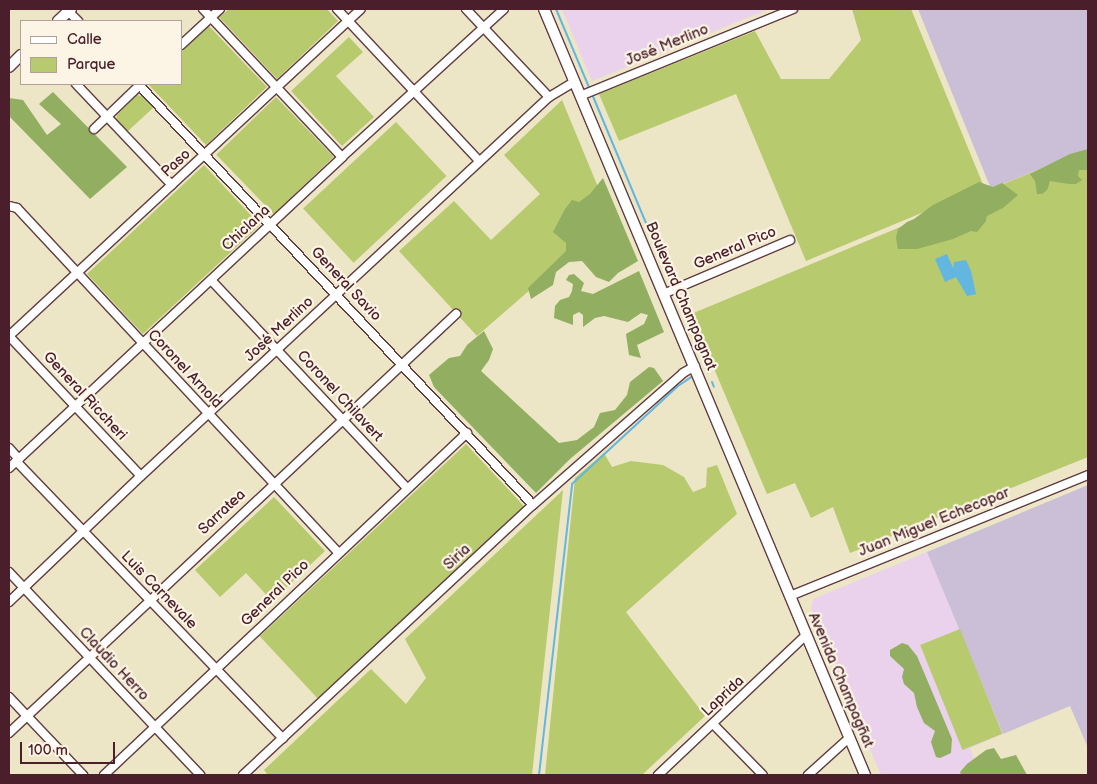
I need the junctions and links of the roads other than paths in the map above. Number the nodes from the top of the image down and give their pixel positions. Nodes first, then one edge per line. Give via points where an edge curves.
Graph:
1 (203, 9) edge
2 (220, 9) edge
3 (337, 9) edge
4 (361, 9) edge
5 (466, 9) edge
6 (504, 9) edge
7 (544, 9) edge
8 (793, 9) edge
9 (68, 10) edge
10 (211, 17) junction
11 (59, 20) edge
12 (77, 20) edge
13 (348, 21) junction
14 (483, 28) junction
15 (182, 44) edge
16 (20, 56) edge
17 (9, 67) edge
18 (574, 82) junction
19 (77, 85) edge
20 (138, 85) edge
21 (140, 85) edge
22 (276, 88) junction
23 (414, 90) junction
24 (580, 96) junction
25 (549, 97) junction
26 (107, 116) junction
27 (94, 129) dead end
28 (205, 154) junction
29 (342, 157) junction
30 (479, 161) junction
31 (172, 185) junction
32 (10, 206) edge
33 (270, 224) junction
34 (790, 240) dead end
35 (78, 274) junction
36 (211, 280) junction
37 (338, 294) junction
38 (663, 294) junction
39 (456, 314) dead end
40 (10, 334) edge
41 (142, 344) junction
42 (277, 350) junction
43 (402, 364) junction
44 (694, 366) junction
45 (75, 406) junction
46 (207, 414) junction
47 (342, 419) junction
48 (466, 433) junction
49 (9, 448) edge
50 (18, 460) junction
51 (9, 468) edge
52 (1088, 475) edge
53 (141, 476) junction
54 (273, 484) junction
55 (407, 488) junction
56 (533, 505) junction
57 (83, 531) junction
58 (338, 552) junction
59 (9, 572) edge
60 (24, 588) junction
61 (790, 596) junction
62 (150, 599) junction
63 (9, 602) edge
64 (806, 635) junction
65 (88, 657) junction
66 (216, 669) junction
67 (9, 696) edge
68 (27, 715) junction
69 (713, 724) junction
70 (155, 728) junction
71 (9, 733) edge
72 (283, 738) junction
73 (849, 738) junction
74 (83, 775) edge
75 (104, 775) edge
76 (200, 775) edge
77 (243, 775) edge
78 (659, 775) edge
79 (763, 775) edge
80 (808, 775) edge
81 (864, 775) edge

1 - 10 street
2 - 10 street
3 - 13 street
4 - 13 street, Paso
5 - 14 street
6 - 14 street, Chiclana
7 - 18 main road, Boulevard Champagnat
8 - 24 street, José Merlino
9 - 11 main road
9 - 12 street
10 - 15 street
10 - 22 street
13 - 22 street, Paso
13 - 23 street
14 - 23 street, Chiclana
14 - 25 street
16 - 17 main road
18 - 24 main road, Boulevard Champagnat
18 - 25 street, José Merlino
19 - 26 street
20 - 26 street
21 - 28 street, General Savio
22 - 28 street, Paso
22 - 29 street
23 - 29 street, Chiclana
23 - 30 street
24 - 38 main road, Boulevard Champagnat
25 - 30 street, José Merlino
26 - 27 street
26 - 31 street
28 - 31 street, Paso
28 - 33 street, General Savio
29 - 33 street, Chiclana
30 - 37 street, José Merlino
31 - 35 street, Paso
32 - 35 street, Coronel Arnold via 16,208
33 - 36 street, Chiclana
33 - 37 street, General Savio
34 - 38 street, General Pico
35 - 40 street, Paso
35 - 41 street, Coronel Arnold
36 - 41 street, Chiclana
36 - 42 street, Coronel Chilavert
37 - 42 street, José Merlino
37 - 43 street, General Savio
38 - 44 main road, Boulevard Champagnat
39 - 43 street, Sarratea
40 - 45 street, General Riccheri
41 - 45 street, Chiclana
41 - 46 street, Coronel Arnold
42 - 46 street, José Merlino
42 - 47 street, Coronel Chilavert
43 - 47 street, Sarratea
43 - 48 street, General Savio
44 - 56 street, Siria
44 - 61 main road, Boulevard Champagnat
45 - 50 street, Chiclana
45 - 53 street, General Riccheri
46 - 53 street, José Merlino
46 - 54 street, Coronel Arnold
47 - 54 street, Sarratea
47 - 55 street, Coronel Chilavert
48 - 55 street, General Pico
48 - 56 street, General Savio
49 - 50 street, Luis Carnevale
50 - 51 street, Chiclana
50 - 57 street, Luis Carnevale
52 - 61 street, Juan Miguel Echecopar
53 - 57 street, José Merlino
54 - 58 street, Coronel Arnold
54 - 62 street, Sarratea
55 - 58 street, General Pico
56 - 72 street, Siria
57 - 60 street, José Merlino
57 - 62 street, Luis Carnevale
58 - 66 street, General Pico
59 - 60 street, Claudio Herro
60 - 63 street, José Merlino
60 - 65 street, Claudio Herro
61 - 64 main road, Avenida Champagñat
62 - 65 street, Sarratea
62 - 66 street, Luis Carnevale
64 - 69 street, Laprida
64 - 73 main road, Avenida Champagñat
65 - 68 street, Sarratea
65 - 70 street, Claudio Herro
66 - 70 street, General Pico
66 - 72 street, Luis Carnevale
67 - 68 street
68 - 71 street, Sarratea
68 - 74 street
69 - 78 street, Laprida
69 - 79 street
70 - 75 street, General Pico
70 - 76 street, Claudio Herro
72 - 77 street, Siria
73 - 80 street
73 - 81 main road, Avenida Champagñat

